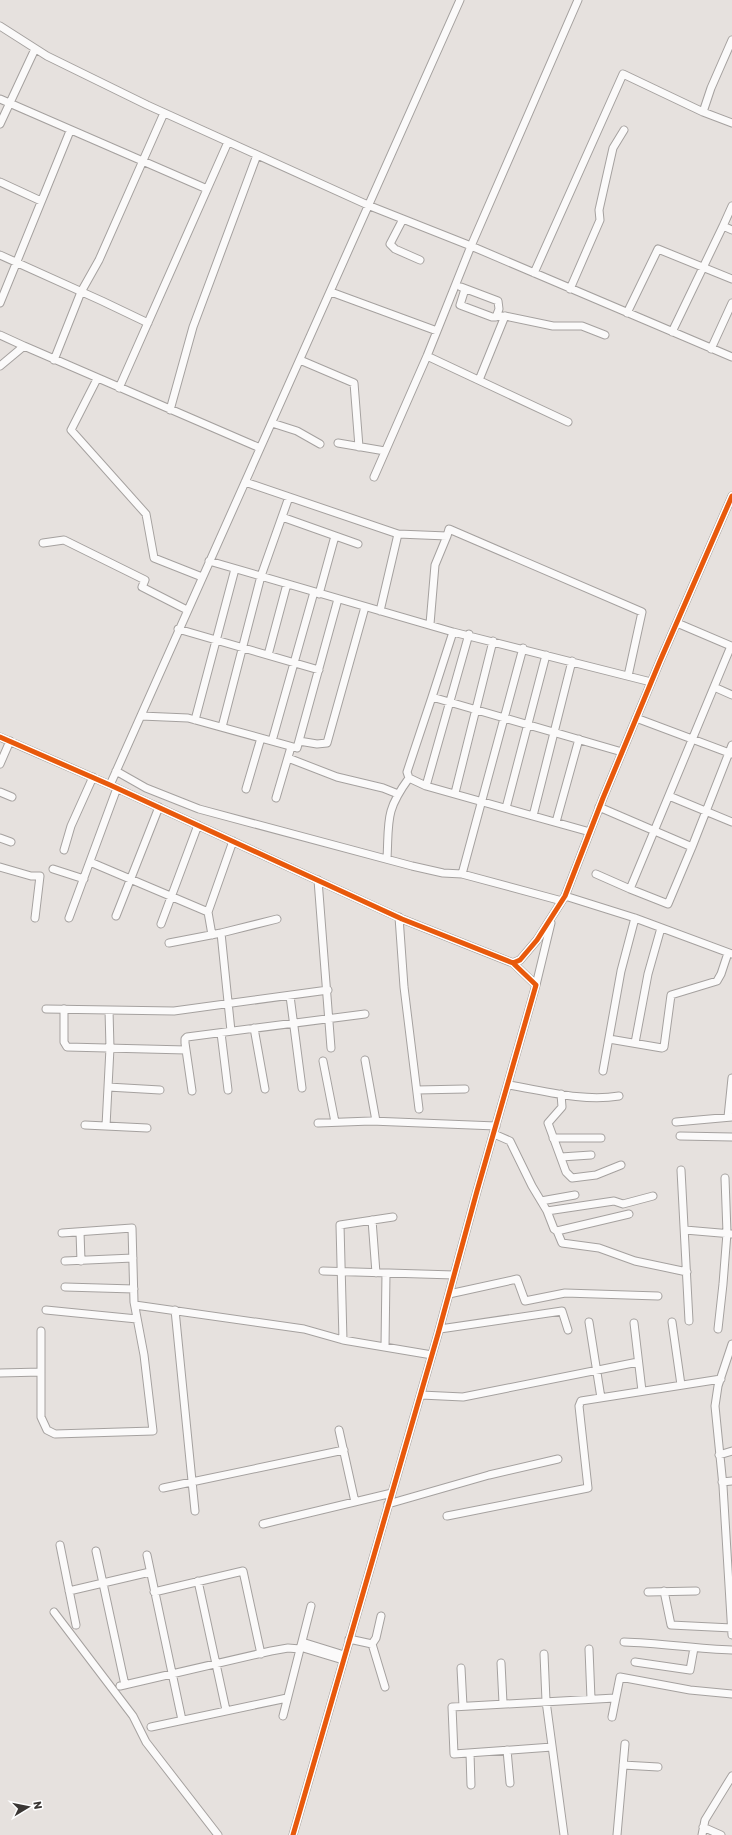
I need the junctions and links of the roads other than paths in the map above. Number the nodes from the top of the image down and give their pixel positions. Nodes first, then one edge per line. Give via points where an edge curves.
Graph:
1 (460, 0) edge
2 (578, 0) edge
3 (0, 26) edge
4 (732, 40) edge
5 (35, 48) junction
6 (0, 99) edge
7 (9, 103) junction
8 (703, 112) junction
9 (164, 113) junction
10 (732, 123) edge
11 (0, 124) edge
12 (624, 130) dead end
13 (70, 131) junction
14 (228, 142) junction
15 (257, 155) junction
16 (143, 160) junction
17 (0, 182) edge
18 (207, 189) junction
19 (41, 201) junction
20 (370, 206) junction
21 (732, 206) edge
22 (403, 219) junction
23 (724, 226) junction
24 (732, 230) edge
25 (471, 246) junction
26 (0, 255) edge
27 (420, 260) dead end
28 (16, 262) junction
29 (704, 267) junction
30 (534, 273) junction
31 (732, 279) edge
32 (455, 285) junction
33 (465, 289) junction
34 (570, 289) junction
35 (81, 292) junction
36 (331, 292) junction
37 (732, 302) edge
38 (0, 303) edge
39 (627, 313) junction
40 (505, 316) junction
41 (496, 317) junction
42 (148, 324) junction
43 (437, 331) junction
44 (672, 332) junction
45 (605, 335) dead end
46 (0, 336) edge
47 (24, 346) junction
48 (711, 348) junction
49 (427, 356) junction
50 (732, 357) edge
51 (54, 360) junction
52 (300, 360) junction
53 (0, 366) edge
54 (97, 379) junction
55 (479, 380) junction
56 (119, 388) junction
57 (170, 410) junction
58 (568, 422) dead end
59 (272, 423) junction
60 (338, 443) dead end
61 (320, 444) dead end
62 (359, 446) junction
63 (260, 448) junction
64 (385, 451) junction
65 (374, 477) dead end
66 (245, 482) junction
67 (732, 496) edge
68 (289, 497) junction
69 (282, 517) junction
70 (398, 534) junction
71 (334, 536) junction
72 (447, 536) junction
73 (43, 543) dead end
74 (358, 544) dead end
75 (209, 561) junction
76 (236, 569) junction
77 (261, 576) junction
78 (202, 577) junction
79 (287, 584) junction
80 (316, 593) junction
81 (338, 599) junction
82 (365, 607) junction
83 (187, 610) junction
84 (380, 611) junction
85 (677, 623) junction
86 (430, 624) junction
87 (178, 629) junction
88 (453, 632) junction
89 (469, 634) junction
90 (216, 640) junction
91 (493, 641) junction
92 (242, 648) junction
93 (523, 648) junction
94 (546, 654) junction
95 (268, 655) junction
96 (572, 661) junction
97 (294, 663) junction
98 (319, 670) junction
99 (628, 676) junction
100 (651, 682) junction
101 (714, 687) junction
102 (732, 695) edge
103 (432, 697) junction
104 (450, 702) junction
105 (476, 709) junction
106 (141, 716) junction
107 (504, 718) junction
108 (636, 718) junction
109 (194, 720) junction
110 (528, 725) junction
111 (222, 727) junction
112 (554, 732) junction
113 (0, 737) edge
114 (261, 738) junction
115 (579, 739) junction
116 (692, 739) junction
117 (10, 741) junction
118 (299, 741) junction
119 (272, 742) junction
120 (732, 746) edge
121 (291, 747) junction
122 (622, 752) junction
123 (730, 754) edge
124 (288, 758) junction
125 (0, 764) edge
126 (116, 771) junction
127 (93, 777) junction
128 (409, 778) junction
129 (114, 786) junction
130 (426, 786) junction
131 (246, 789) dead end
132 (0, 792) edge
133 (398, 794) junction
134 (455, 794) junction
135 (669, 796) junction
136 (12, 797) dead end
137 (276, 798) dead end
138 (482, 801) junction
139 (159, 807) junction
140 (599, 807) junction
141 (506, 808) junction
142 (706, 811) junction
143 (533, 816) junction
144 (556, 822) junction
145 (732, 822) edge
146 (198, 825) junction
147 (654, 830) junction
148 (590, 832) junction
149 (0, 838) edge
150 (233, 841) junction
151 (11, 842) dead end
152 (692, 847) junction
153 (64, 850) dead end
154 (387, 859) junction
155 (90, 862) junction
156 (0, 868) edge
157 (53, 869) dead end
158 (462, 874) junction
159 (596, 874) dead end
160 (84, 879) junction
161 (131, 879) junction
162 (318, 880) junction
163 (630, 889) junction
164 (172, 897) junction
165 (563, 899) junction
166 (208, 912) junction
167 (116, 916) dead end
168 (398, 917) junction
169 (35, 918) dead end
170 (69, 918) dead end
171 (552, 918) junction
172 (635, 918) junction
173 (278, 919) dead end
174 (161, 924) dead end
175 (661, 928) junction
176 (221, 933) junction
177 (212, 935) junction
178 (169, 943) dead end
179 (730, 954) edge
180 (513, 963) junction
181 (536, 985) junction
182 (328, 990) junction
183 (290, 996) junction
184 (227, 1005) junction
185 (46, 1009) dead end
186 (64, 1009) junction
187 (109, 1010) junction
188 (365, 1014) dead end
189 (330, 1017) junction
190 (293, 1022) junction
191 (254, 1028) junction
192 (231, 1031) junction
193 (221, 1033) junction
194 (609, 1039) junction
195 (635, 1043) junction
196 (110, 1048) junction
197 (331, 1048) dead end
198 (186, 1050) junction
199 (366, 1060) dead end
200 (323, 1061) dead end
201 (603, 1071) dead end
202 (732, 1078) edge
203 (509, 1085) junction
204 (108, 1087) junction
205 (302, 1088) dead end
206 (264, 1089) dead end
207 (465, 1089) dead end
208 (160, 1090) dead end
209 (228, 1090) dead end
210 (417, 1090) junction
211 (192, 1092) dead end
212 (561, 1094) junction
213 (619, 1096) dead end
214 (419, 1109) dead end
215 (730, 1117) edge
216 (376, 1121) junction
217 (335, 1122) junction
218 (676, 1122) dead end
219 (318, 1123) dead end
220 (85, 1125) dead end
221 (106, 1126) junction
222 (496, 1126) junction
223 (147, 1128) dead end
224 (494, 1134) junction
225 (680, 1136) dead end
226 (732, 1137) edge
227 (553, 1138) junction
228 (601, 1138) dead end
229 (591, 1155) dead end
230 (561, 1157) junction
231 (621, 1165) dead end
232 (681, 1170) dead end
233 (725, 1178) dead end
234 (576, 1195) dead end
235 (653, 1196) dead end
236 (541, 1202) junction
237 (547, 1211) junction
238 (629, 1214) dead end
239 (394, 1217) dead end
240 (372, 1220) junction
241 (685, 1230) junction
242 (557, 1231) junction
243 (80, 1232) junction
244 (62, 1233) dead end
245 (729, 1233) edge
246 (133, 1258) junction
247 (81, 1260) junction
248 (65, 1261) dead end
249 (323, 1270) dead end
250 (342, 1271) junction
251 (687, 1272) junction
252 (376, 1273) junction
253 (386, 1273) junction
254 (454, 1275) junction
255 (724, 1284) junction
256 (732, 1284) edge
257 (65, 1287) dead end
258 (134, 1289) junction
259 (449, 1294) junction
260 (658, 1296) dead end
261 (135, 1305) junction
262 (46, 1310) dead end
263 (175, 1310) junction
264 (137, 1319) junction
265 (689, 1321) dead end
266 (589, 1322) dead end
267 (672, 1322) dead end
268 (634, 1323) dead end
269 (440, 1329) junction
270 (718, 1329) dead end
271 (568, 1330) dead end
272 (41, 1331) dead end
273 (343, 1340) junction
274 (732, 1344) edge
275 (385, 1348) junction
276 (432, 1355) junction
277 (730, 1355) edge
278 (638, 1362) junction
279 (596, 1369) junction
280 (41, 1372) junction
281 (0, 1373) edge
282 (721, 1379) junction
283 (681, 1385) junction
284 (642, 1391) junction
285 (421, 1395) junction
286 (601, 1398) junction
287 (339, 1430) dead end
288 (344, 1450) junction
289 (732, 1451) edge
290 (719, 1455) junction
291 (558, 1459) dead end
292 (732, 1481) edge
293 (722, 1482) junction
294 (192, 1483) junction
295 (163, 1488) dead end
296 (392, 1493) junction
297 (356, 1502) junction
298 (388, 1504) junction
299 (195, 1511) dead end
300 (447, 1516) dead end
301 (263, 1524) dead end
302 (60, 1545) dead end
303 (96, 1551) dead end
304 (147, 1555) dead end
305 (150, 1572) junction
306 (730, 1575) edge
307 (198, 1582) junction
308 (103, 1583) junction
309 (69, 1591) junction
310 (664, 1591) junction
311 (696, 1591) dead end
312 (154, 1592) junction
313 (648, 1592) dead end
314 (311, 1606) dead end
315 (54, 1612) dead end
316 (381, 1616) dead end
317 (76, 1625) dead end
318 (732, 1630) edge
319 (349, 1639) junction
320 (624, 1642) dead end
321 (372, 1644) junction
322 (301, 1646) junction
323 (694, 1648) junction
324 (589, 1649) dead end
325 (732, 1650) edge
326 (261, 1654) junction
327 (544, 1654) dead end
328 (343, 1657) junction
329 (635, 1662) dead end
330 (501, 1663) dead end
331 (217, 1664) junction
332 (461, 1668) dead end
333 (171, 1674) junction
334 (385, 1687) dead end
335 (732, 1694) edge
336 (287, 1698) junction
337 (615, 1698) junction
338 (592, 1699) junction
339 (546, 1701) junction
340 (503, 1704) junction
341 (463, 1706) junction
342 (226, 1710) junction
343 (283, 1716) dead end
344 (612, 1717) dead end
345 (182, 1720) junction
346 (151, 1727) dead end
347 (625, 1744) dead end
348 (552, 1747) junction
349 (507, 1750) junction
350 (470, 1753) junction
351 (623, 1765) junction
352 (658, 1767) dead end
353 (732, 1776) edge
354 (510, 1783) dead end
355 (471, 1785) dead end
356 (703, 1827) junction
357 (218, 1835) edge
358 (292, 1835) edge
359 (564, 1835) edge
360 (617, 1835) edge
361 (702, 1835) edge
362 (721, 1835) edge

1 - 20 street
2 - 25 street
3 - 5 street
4 - 8 street
5 - 7 street
5 - 9 street
6 - 7 street
7 - 11 street
7 - 13 street
8 - 10 street
8 - 30 street via 623,74
9 - 14 street
9 - 16 street
12 - 34 street via 613,148 599,210 600,220
13 - 16 street
13 - 19 street
14 - 15 street
14 - 18 street
15 - 20 street
15 - 57 street via 193,327
16 - 18 street
16 - 35 street via 99,260
17 - 19 street
18 - 42 street
19 - 28 street
20 - 22 street
20 - 36 street
21 - 23 street
22 - 25 street
22 - 27 street via 390,244 395,249
23 - 24 street
23 - 29 street
25 - 30 street
25 - 32 street
26 - 28 street
28 - 35 street
28 - 38 street
29 - 31 street
29 - 39 street via 658,249
29 - 44 street
30 - 34 street
32 - 33 street
32 - 43 street
33 - 41 street via 498,301
33 - 41 street via 460,301 462,306
34 - 39 street
35 - 42 street
35 - 51 street
36 - 43 street
36 - 52 street
37 - 48 street
39 - 44 street
40 - 41 street
40 - 45 street via 539,324 582,326
40 - 55 street
42 - 56 street
43 - 49 street
44 - 48 street
46 - 47 street
47 - 51 street
47 - 53 street
48 - 50 street
49 - 55 street
49 - 64 street
51 - 54 street
52 - 59 street
52 - 62 street via 354,382
54 - 56 street
54 - 78 street via 71,430 146,514 154,558
55 - 58 street
56 - 57 street
57 - 63 street
59 - 61 street via 297,431
59 - 63 street
60 - 62 street
62 - 64 street
63 - 66 street
64 - 65 street
66 - 68 street
66 - 75 street
67 - 85 street
68 - 69 street
68 - 70 street
69 - 71 street
69 - 77 street
70 - 72 street
70 - 84 street
71 - 74 street
71 - 80 street
72 - 86 street via 434,564
72 - 99 street via 449,529 642,612
73 - 83 street via 64,540 145,580 142,587
75 - 76 street
75 - 78 street
76 - 77 street
76 - 90 street
77 - 79 street
77 - 92 street
78 - 83 street
79 - 80 street
79 - 95 street
80 - 81 street
80 - 97 street
81 - 82 street
81 - 98 street
82 - 84 street
82 - 118 street via 327,743
83 - 87 street
84 - 86 street
85 - 100 street
85 - 101 street via 731,646
86 - 88 street
87 - 90 street
87 - 106 street
88 - 89 street
88 - 103 street
89 - 91 street
89 - 104 street
90 - 92 street
90 - 109 street
91 - 93 street
91 - 105 street
92 - 95 street
92 - 111 street
93 - 94 street
93 - 107 street
94 - 96 street
94 - 110 street
95 - 97 street
96 - 99 street
96 - 112 street
97 - 98 street
97 - 119 street
98 - 118 street
99 - 100 street
100 - 108 street
101 - 102 street
101 - 116 street
103 - 104 street
103 - 128 street via 407,772
104 - 105 street
104 - 130 street
105 - 107 street
105 - 134 street
106 - 109 street
106 - 126 street
107 - 110 street
107 - 138 street
108 - 116 street
108 - 122 street
109 - 111 street
110 - 112 street
110 - 141 street
111 - 114 street
112 - 115 street
112 - 143 street
113 - 117 street
114 - 119 street
114 - 131 street
115 - 122 street
115 - 144 street
116 - 123 street
116 - 135 street
117 - 125 street
117 - 127 street
118 - 121 street via 297,748
119 - 121 street
120 - 123 street
121 - 124 street
122 - 140 street
123 - 142 street
124 - 133 street via 337,777
124 - 137 street
126 - 129 street
126 - 154 street via 146,788 199,809
127 - 129 street
127 - 153 street via 71,826
128 - 130 street
128 - 133 street
129 - 139 street
129 - 155 street
130 - 134 street
132 - 136 street
133 - 154 street via 389,817
134 - 138 street
135 - 142 street
135 - 147 street
138 - 141 street
138 - 158 street
139 - 146 street
139 - 161 street
140 - 147 street
140 - 148 street
141 - 143 street
142 - 145 street
142 - 152 street
143 - 144 street
144 - 148 street
146 - 150 street
146 - 164 street
147 - 152 street
147 - 163 street
148 - 165 street
149 - 151 street
150 - 162 street
150 - 166 street
152 - 163 street via 668,904
154 - 158 street via 436,871
155 - 160 street
155 - 161 street
156 - 169 street via 40,876
157 - 160 street
158 - 165 street
159 - 163 street
160 - 170 street
161 - 164 street
161 - 167 street
162 - 168 street
162 - 182 street
164 - 166 street
164 - 174 street
165 - 171 street
165 - 172 street
166 - 177 street
168 - 180 street
168 - 210 street
171 - 180 street via 520,960
171 - 181 street
172 - 175 street
172 - 194 street via 621,971
173 - 176 street
175 - 179 street
175 - 195 street via 648,974
176 - 177 street
176 - 184 street
177 - 178 street
179 - 195 street via 717,981 671,995 664,1047
180 - 181 street
181 - 203 street
182 - 183 street
182 - 189 street
183 - 184 street
183 - 190 street
184 - 187 street via 174,1011
184 - 192 street
185 - 186 street
186 - 187 street
186 - 196 street via 64,1042 67,1047
187 - 196 street
188 - 189 street
189 - 190 street
189 - 197 street
190 - 191 street
190 - 205 street
191 - 192 street
191 - 206 street
192 - 193 street
193 - 198 street via 188,1037 185,1039
193 - 209 street
194 - 195 street
194 - 201 street
196 - 198 street
196 - 204 street
198 - 211 street
199 - 216 street
200 - 217 street
202 - 215 street
203 - 212 street
203 - 222 street
204 - 208 street
204 - 221 street
207 - 210 street
210 - 214 street
212 - 213 street via 590,1098
212 - 227 street via 562,1107 548,1124
215 - 218 street
216 - 217 street
216 - 222 street
217 - 219 street
220 - 221 street
221 - 223 street
222 - 224 street
224 - 236 street via 510,1141
224 - 254 street
225 - 226 street
227 - 228 street
227 - 230 street
229 - 230 street
230 - 231 street via 566,1172 572,1178 596,1175
232 - 241 street
233 - 245 street
234 - 236 street
235 - 237 street via 623,1204 614,1201
236 - 237 street
237 - 242 street
238 - 242 street
239 - 240 street
240 - 250 street via 340,1225
240 - 252 street
241 - 245 street
241 - 251 street
242 - 251 street via 562,1243 599,1248 635,1261
243 - 244 street
243 - 246 street via 132,1228
243 - 247 street
245 - 255 street
246 - 247 street
246 - 258 street
247 - 248 street
249 - 250 street
250 - 252 street
250 - 273 street
251 - 265 street
252 - 253 street
253 - 254 street
253 - 275 street
254 - 259 street
255 - 256 street
255 - 270 street
257 - 258 street
258 - 261 street
259 - 260 street via 517,1279 525,1301 565,1293
259 - 269 street
261 - 263 street
261 - 264 street
262 - 264 street
263 - 273 street via 304,1329
263 - 294 street
264 - 280 street via 153,1431 51,1433 41,1417
266 - 279 street
267 - 283 street
268 - 278 street
269 - 271 street via 562,1311
269 - 276 street
272 - 280 street
273 - 275 street
274 - 277 street
275 - 276 street
276 - 285 street
277 - 282 street
278 - 279 street
278 - 284 street
279 - 285 street via 463,1397
279 - 286 street
280 - 281 street
282 - 283 street
282 - 290 street via 715,1406
283 - 284 street
284 - 286 street
285 - 296 street
286 - 300 street via 581,1401 579,1406 588,1488
287 - 288 street
288 - 294 street
288 - 297 street
289 - 290 street
290 - 293 street
291 - 298 street via 489,1475
292 - 293 street
293 - 306 street
294 - 295 street
294 - 299 street
296 - 297 street
296 - 298 street
297 - 301 street
298 - 319 street
302 - 309 street
303 - 308 street
304 - 305 street
305 - 308 street
305 - 312 street
306 - 318 street
307 - 312 street
307 - 326 street via 243,1571
307 - 331 street
308 - 309 street
308 - 333 street via 123,1686
309 - 317 street
310 - 311 street
310 - 313 street
310 - 318 street via 671,1625
312 - 333 street
314 - 322 street
315 - 357 street via 133,1716 146,1742
316 - 321 street
319 - 321 street
319 - 328 street
320 - 323 street via 661,1643
321 - 334 street
322 - 326 street
322 - 328 street
322 - 336 street
323 - 325 street
323 - 329 street via 690,1670
324 - 338 street
326 - 331 street
327 - 339 street
328 - 358 street
330 - 340 street
331 - 333 street
331 - 342 street
332 - 341 street
333 - 345 street
335 - 337 street via 690,1690 620,1677
336 - 342 street
336 - 343 street
337 - 338 street
337 - 344 street
338 - 339 street
339 - 340 street
339 - 348 street
340 - 341 street
341 - 350 street via 452,1706 454,1754
342 - 345 street
345 - 346 street
347 - 351 street
348 - 349 street
348 - 359 street
349 - 350 street
349 - 354 street
350 - 355 street
351 - 352 street
351 - 360 street
353 - 356 street
356 - 361 street
356 - 362 street

